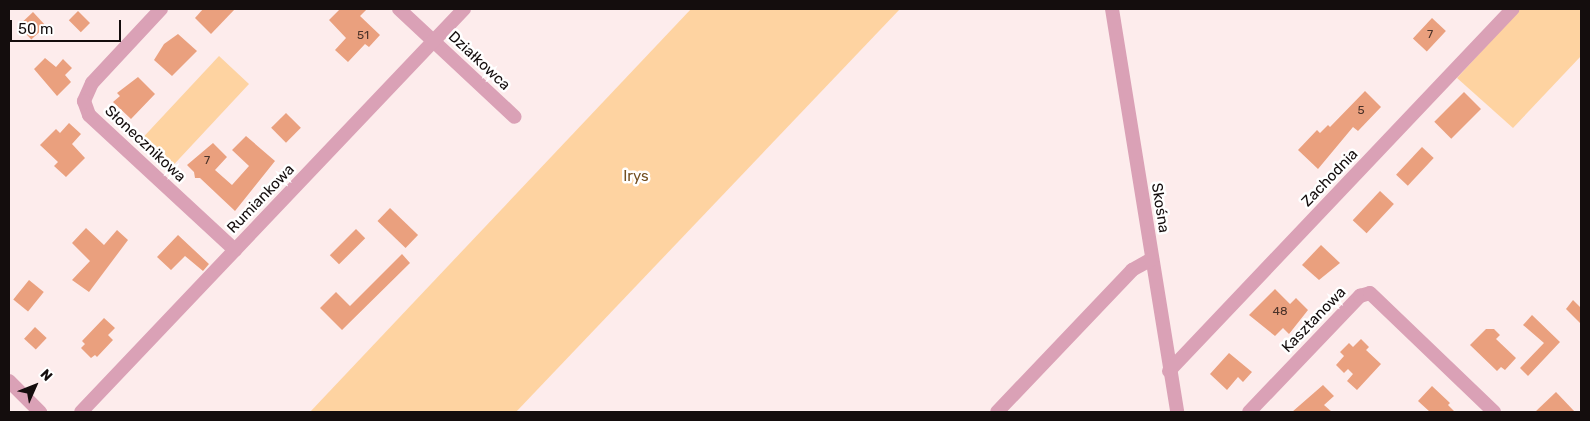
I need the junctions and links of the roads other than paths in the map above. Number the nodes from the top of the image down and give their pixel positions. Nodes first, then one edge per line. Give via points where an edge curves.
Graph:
1 (161, 9) edge
2 (399, 9) edge
3 (464, 9) edge
4 (1112, 9) edge
5 (1513, 9) edge
6 (434, 41) junction
7 (515, 117) dead end
8 (235, 250) junction
9 (1152, 259) junction
10 (1170, 371) junction
11 (9, 381) edge
12 (40, 412) edge
13 (81, 412) edge
14 (997, 412) edge
15 (1177, 412) edge
16 (1249, 412) edge
17 (1494, 412) edge

1 - 8 street, Słonecznikowa via 92,83 84,102 90,114
2 - 6 street, Działkowca
3 - 6 street, Rumiankowa
4 - 9 street, Skośna
5 - 10 street, Zachodnia
6 - 7 street, Działkowca
6 - 8 street, Rumiankowa
8 - 13 street, Rumiankowa
9 - 10 street, Skośna
9 - 14 street via 1132,270
10 - 15 street, Skośna
11 - 12 street
16 - 17 street, Kasztanowa via 1360,296 1370,293

